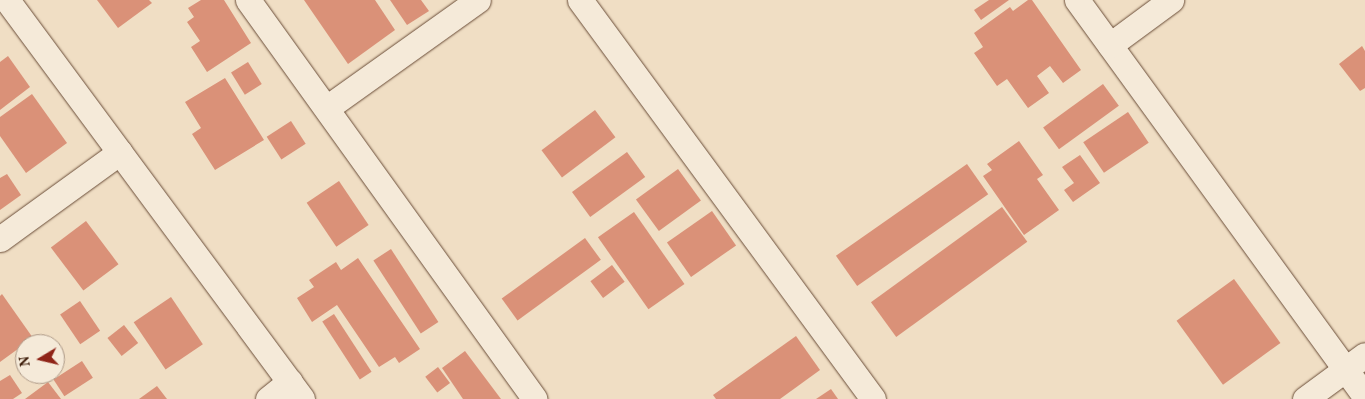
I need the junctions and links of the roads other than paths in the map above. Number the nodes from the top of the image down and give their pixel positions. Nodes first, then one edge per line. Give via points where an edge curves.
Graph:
1 (8, 0) edge
2 (248, 0) edge
3 (478, 0) edge
4 (580, 0) edge
5 (1077, 0) edge
6 (1171, 0) edge
7 (1110, 45) junction
8 (328, 107) junction
9 (120, 152) junction
10 (0, 239) edge
11 (1365, 355) edge
12 (1345, 370) junction
13 (296, 390) edge
14 (1365, 396) edge
15 (268, 399) edge
16 (535, 399) edge
17 (873, 399) edge
18 (1305, 399) edge

1 - 9 street
2 - 8 street
3 - 8 street
4 - 17 street
5 - 7 street
6 - 7 street
7 - 12 street
8 - 16 street
9 - 10 street
9 - 13 street
11 - 12 street
12 - 14 street
12 - 18 street
13 - 15 street

